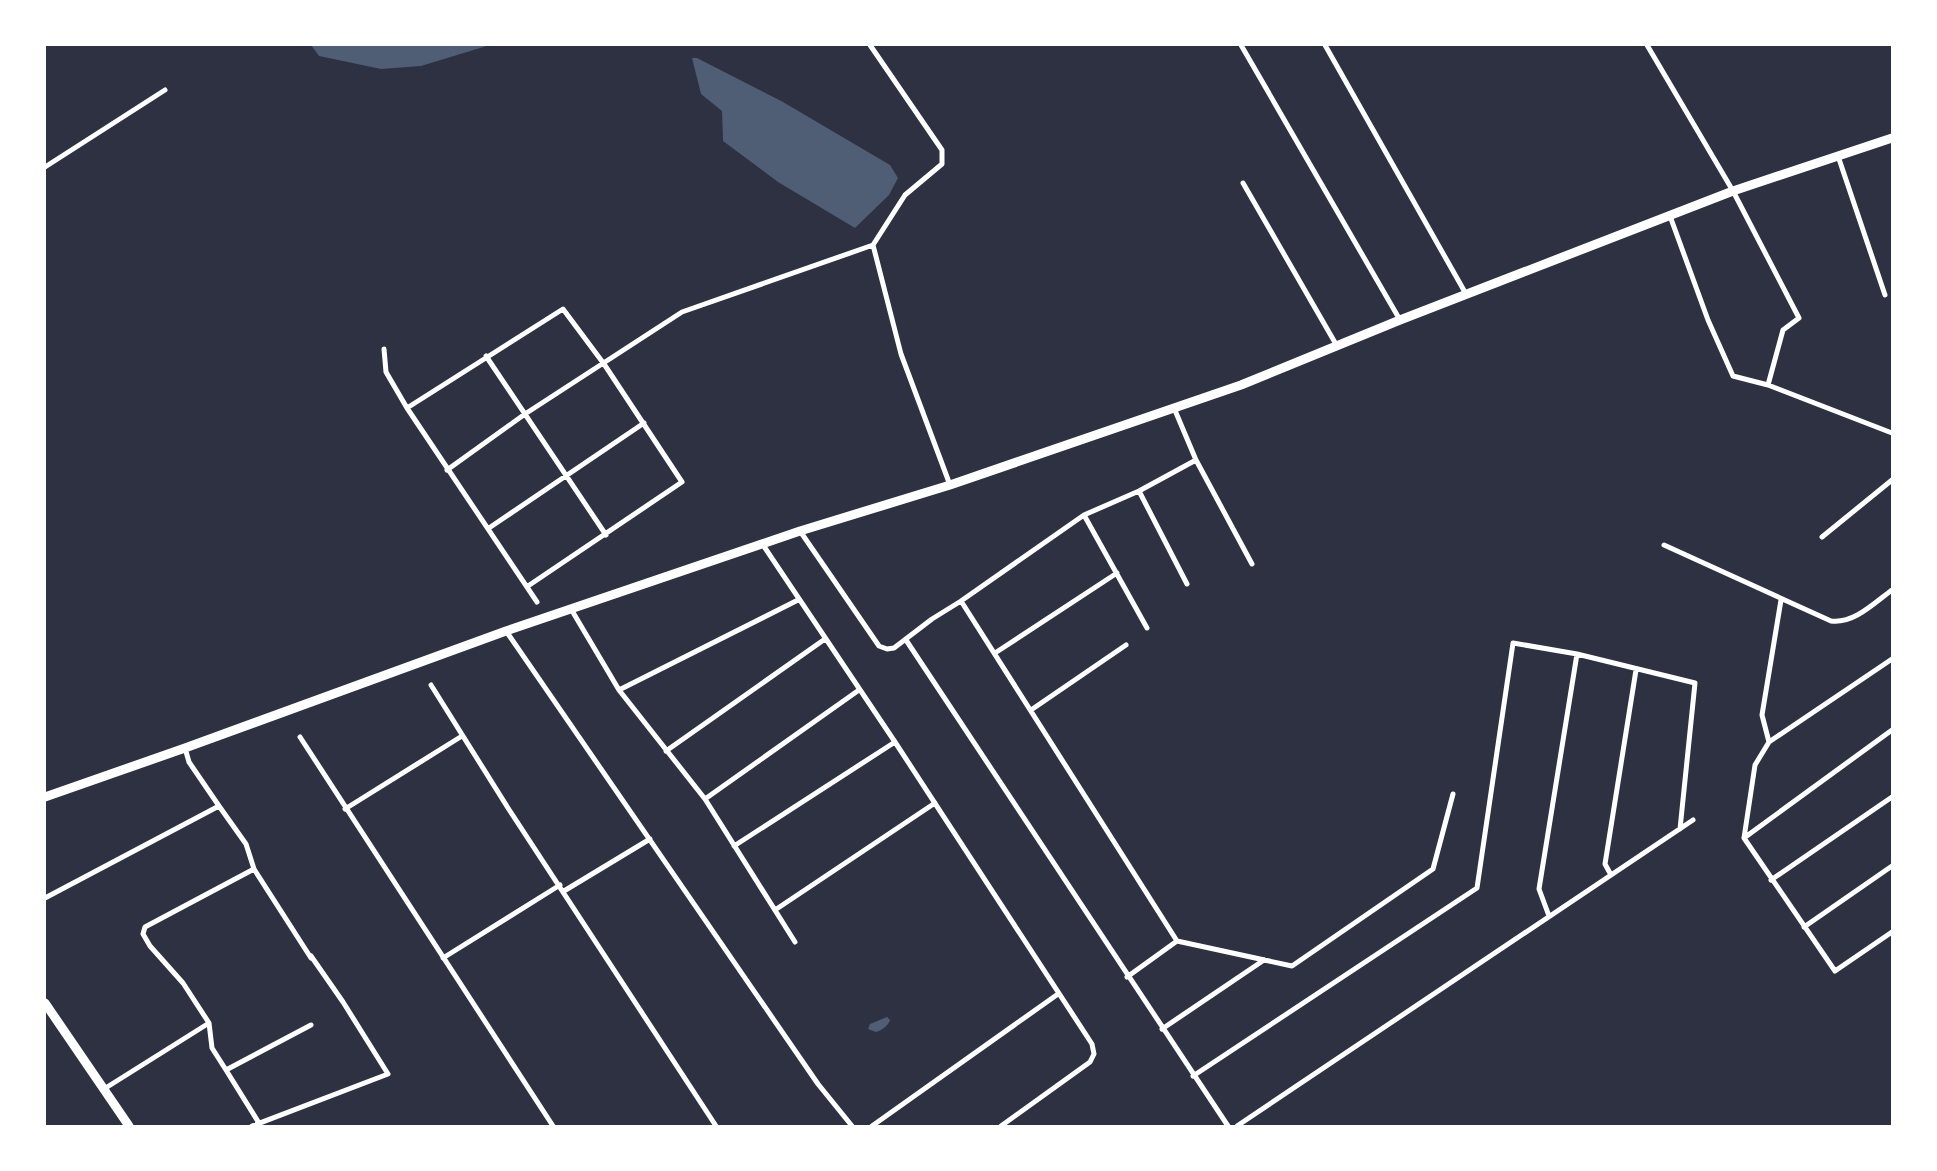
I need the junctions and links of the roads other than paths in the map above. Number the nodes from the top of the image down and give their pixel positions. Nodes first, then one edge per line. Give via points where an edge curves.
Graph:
1 (870, 45) edge
2 (1241, 45) edge
3 (1325, 45) edge
4 (1646, 45) edge
5 (165, 90) dead end
6 (1892, 138) edge
7 (1838, 156) junction
8 (45, 167) edge
9 (1243, 183) dead end
10 (1734, 191) junction
11 (1670, 216) junction
12 (874, 245) junction
13 (1466, 294) junction
14 (1885, 295) dead end
15 (1400, 320) junction
16 (1336, 346) junction
17 (384, 349) dead end
18 (486, 356) junction
19 (604, 364) junction
20 (1768, 385) junction
21 (407, 408) junction
22 (1174, 408) junction
23 (525, 414) junction
24 (644, 423) junction
25 (1892, 433) edge
26 (1196, 460) junction
27 (447, 470) junction
28 (567, 476) junction
29 (1892, 480) edge
30 (950, 485) junction
31 (1139, 491) junction
32 (1084, 515) junction
33 (489, 528) junction
34 (800, 531) junction
35 (606, 535) junction
36 (1822, 537) dead end
37 (1664, 545) dead end
38 (764, 546) junction
39 (1252, 564) dead end
40 (1117, 573) junction
41 (1187, 584) dead end
42 (528, 586) junction
43 (1892, 590) edge
44 (798, 600) junction
45 (1781, 600) junction
46 (961, 601) junction
47 (537, 602) dead end
48 (571, 609) junction
49 (1147, 628) dead end
50 (506, 631) junction
51 (825, 639) junction
52 (906, 640) junction
53 (1126, 645) dead end
54 (995, 653) junction
55 (1577, 654) junction
56 (1892, 659) edge
57 (1636, 670) junction
58 (431, 685) dead end
59 (618, 690) junction
60 (859, 690) junction
61 (1031, 710) junction
62 (1892, 730) edge
63 (462, 736) junction
64 (300, 737) dead end
65 (896, 742) junction
66 (1770, 742) junction
67 (185, 748) junction
68 (666, 751) junction
69 (1452, 794) dead end
70 (45, 797) edge
71 (1892, 797) edge
72 (705, 799) junction
73 (935, 803) junction
74 (219, 806) junction
75 (345, 809) junction
76 (1693, 820) dead end
77 (1680, 829) junction
78 (1744, 838) junction
79 (650, 839) junction
80 (734, 846) junction
81 (1892, 866) edge
82 (254, 869) junction
83 (1611, 875) junction
84 (1771, 880) junction
85 (560, 885) junction
86 (564, 891) junction
87 (45, 898) edge
88 (775, 910) junction
89 (1549, 916) junction
90 (288, 922) junction
91 (1804, 927) junction
92 (1892, 932) edge
93 (1177, 941) junction
94 (795, 942) dead end
95 (311, 958) dead end
96 (443, 958) junction
97 (1264, 960) junction
98 (1127, 977) junction
99 (1058, 994) junction
100 (45, 1003) edge
101 (209, 1023) junction
102 (311, 1025) dead end
103 (1162, 1029) junction
104 (226, 1070) junction
105 (1193, 1076) junction
106 (104, 1089) junction
107 (259, 1124) junction
108 (128, 1126) edge
109 (252, 1126) edge
110 (553, 1126) edge
111 (716, 1126) edge
112 (852, 1126) edge
113 (872, 1126) edge
114 (1001, 1126) edge
115 (1228, 1126) edge
116 (1237, 1126) edge

1 - 12 street via 942,150 942,164 905,195
2 - 15 street
3 - 13 street
4 - 10 street
5 - 8 street
6 - 7 main road
7 - 10 main road
7 - 14 street
9 - 16 street
10 - 11 main road
10 - 20 street via 1799,318 1783,330
11 - 13 main road
11 - 20 street via 1708,320 1733,376
12 - 19 street via 682,312
12 - 30 street via 901,354
13 - 15 main road
15 - 16 main road
16 - 22 main road via 1241,386
17 - 21 street via 386,372
18 - 19 street via 563,308
18 - 21 street
18 - 23 street
19 - 23 street
19 - 24 street
20 - 25 street
21 - 27 street
22 - 26 street
22 - 30 main road
23 - 27 street
23 - 28 street
24 - 28 street
24 - 35 street via 682,482
26 - 31 street
26 - 39 street
27 - 33 street
28 - 33 street
28 - 35 street
29 - 36 street
30 - 34 main road
31 - 32 street
31 - 41 street
32 - 40 street
32 - 46 street
33 - 42 street
34 - 38 main road
34 - 52 street via 879,646 894,648
35 - 42 street
37 - 45 street
38 - 44 street
38 - 48 main road
40 - 49 street
40 - 54 street
42 - 47 street
43 - 45 street via 1842,623
44 - 51 street
44 - 59 street
45 - 66 street via 1762,715
46 - 52 street
46 - 54 street
48 - 50 main road
48 - 59 street
50 - 67 main road
50 - 79 street
51 - 60 street
51 - 68 street
52 - 98 street
53 - 61 street
54 - 61 street
55 - 57 street
55 - 89 street via 1539,889
55 - 105 street via 1513,642 1477,888
56 - 66 street
57 - 77 street via 1695,683
57 - 83 street via 1605,864
58 - 63 street
59 - 68 street
60 - 65 street
60 - 72 street
61 - 93 street
62 - 78 street
63 - 75 street
63 - 85 street
64 - 75 street
65 - 73 street
65 - 80 street
66 - 78 street via 1756,765
67 - 70 main road
67 - 74 street via 189,762
68 - 72 street
69 - 97 street via 1433,869 1292,966
71 - 84 street
72 - 80 street
73 - 88 street
73 - 99 street
74 - 82 street via 246,844
74 - 87 street
75 - 96 street
76 - 77 street
77 - 83 street
78 - 84 street
79 - 86 street
79 - 112 street via 818,1084
80 - 88 street
81 - 91 street
82 - 90 street
82 - 101 street via 145,927 143,934 150,946 183,983
83 - 89 street
84 - 91 street
85 - 86 street
85 - 96 street
86 - 111 street
88 - 94 street
89 - 116 street
90 - 95 street
90 - 107 street via 388,1074
91 - 92 street via 1835,971
93 - 97 street
93 - 98 street
96 - 110 street
97 - 103 street
98 - 103 street
99 - 113 street
99 - 114 street via 1092,1044 1094,1054 1090,1062
100 - 106 main road
101 - 104 street via 212,1048
101 - 106 street
102 - 104 street
103 - 105 street
104 - 107 street
105 - 115 street
106 - 108 main road
107 - 109 street

